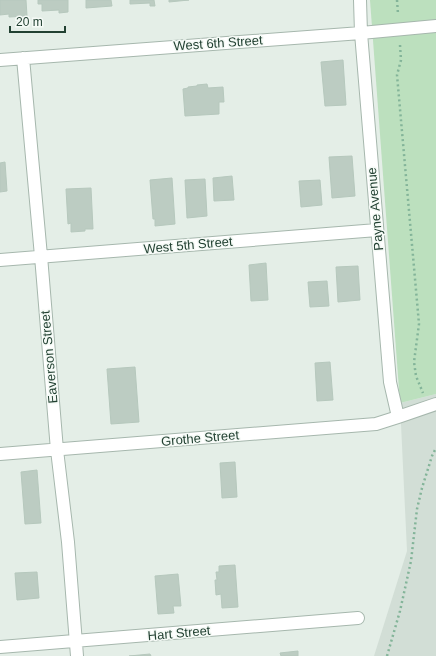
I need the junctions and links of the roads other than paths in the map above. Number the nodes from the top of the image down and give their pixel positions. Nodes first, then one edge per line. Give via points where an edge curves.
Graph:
1 (360, 0) edge
2 (436, 26) edge
3 (361, 32) junction
4 (23, 58) junction
5 (0, 60) edge
6 (377, 230) junction
7 (41, 256) junction
8 (0, 260) edge
9 (436, 404) edge
10 (398, 417) junction
11 (57, 450) junction
12 (0, 454) edge
13 (358, 618) dead end
14 (76, 641) junction
15 (0, 647) edge
16 (77, 656) edge

1 - 3 street, Payne Avenue
2 - 3 street, West 6th Street
3 - 4 street, West 6th Street
3 - 6 street, Payne Avenue
4 - 5 street, West 6th Street
4 - 7 street, Eaverson Street
6 - 7 street, West 5th Street
6 - 10 street, Payne Avenue via 390,382
7 - 8 street, West 5th Street
7 - 11 street, Eaverson Street
9 - 10 street
10 - 11 street, Grothe Street via 376,424
11 - 12 street, Grothe Street
11 - 14 street, Eaverson Street
13 - 14 street, Hart Street
14 - 15 street, Hart Street
14 - 16 street, Eaverson Street

